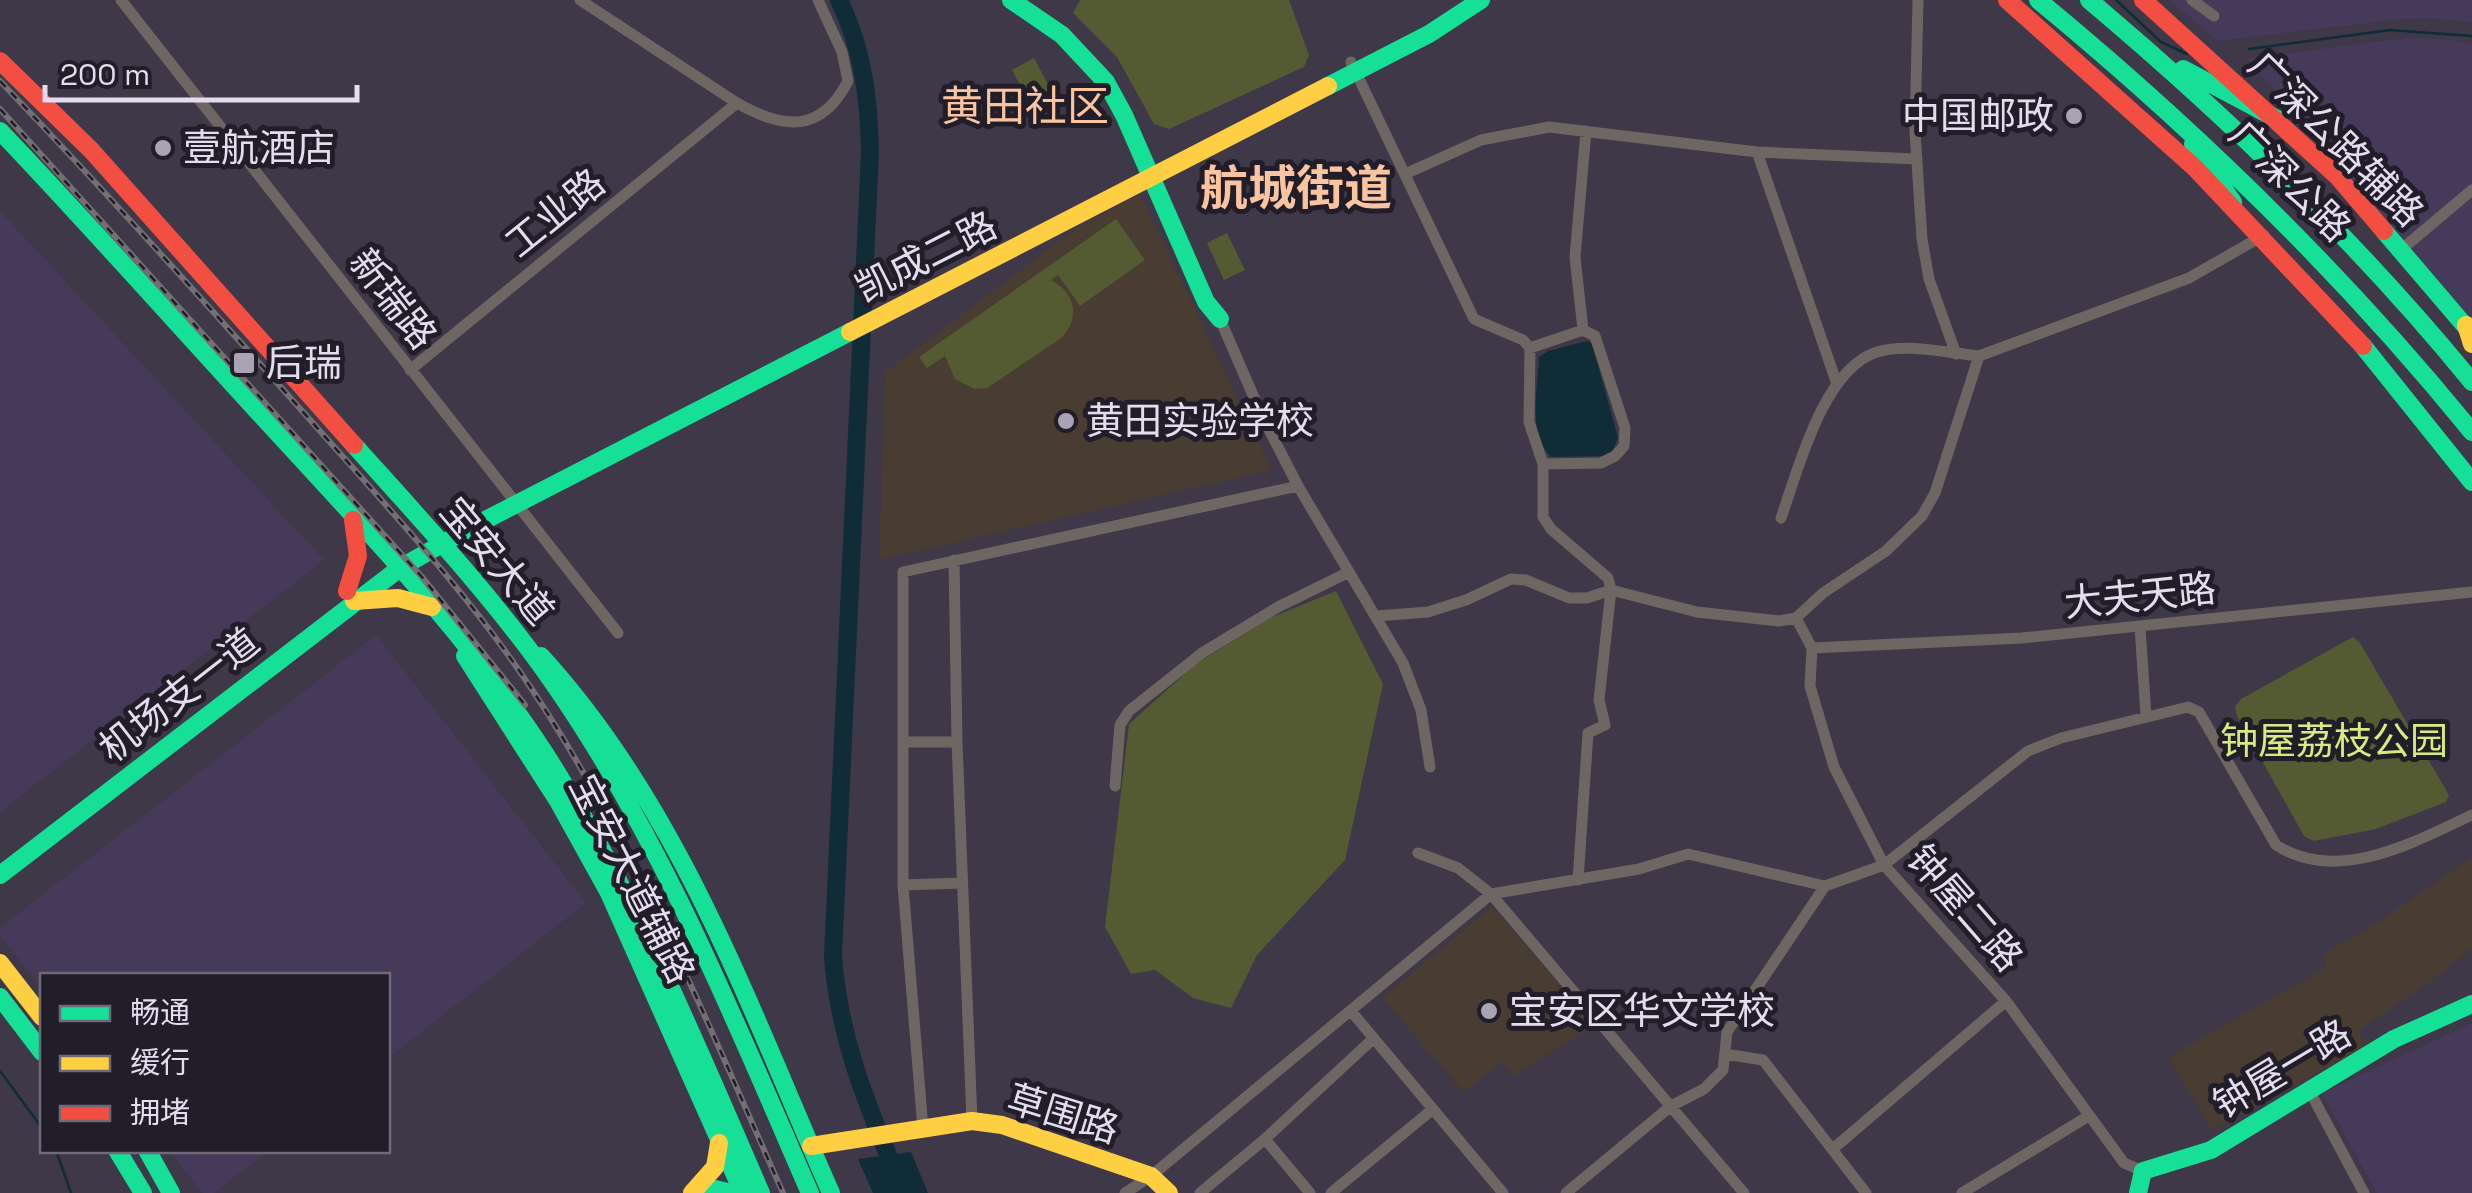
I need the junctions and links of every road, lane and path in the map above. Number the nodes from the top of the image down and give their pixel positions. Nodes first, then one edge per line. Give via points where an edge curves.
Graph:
1 (121, 0) edge
2 (580, 0) edge
3 (818, 0) edge
4 (1011, 0) edge
5 (1032, 0) edge
6 (1464, 0) edge
7 (1481, 0) edge
8 (1918, 0) edge
9 (2007, 0) edge
10 (2038, 0) edge
11 (2089, 0) edge
12 (2143, 0) edge
13 (2192, 0) edge
14 (2214, 16) dead end
15 (0, 53) edge
16 (2154, 54) junction
17 (0, 62) edge
18 (1353, 67) junction
19 (25, 83) junction
20 (737, 103) junction
21 (2169, 108) junction
22 (2277, 119) junction
23 (0, 131) edge
24 (1586, 131) junction
25 (1756, 152) junction
26 (1917, 159) junction
27 (1154, 170) junction
28 (1405, 174) junction
29 (2472, 190) edge
30 (2233, 202) junction
31 (2264, 236) junction
32 (2402, 249) junction
33 (1220, 318) joint
34 (1583, 330) junction
35 (2469, 330) edge
36 (2472, 344) edge
37 (1530, 348) junction
38 (1956, 354) junction
39 (1979, 356) junction
40 (410, 370) junction
41 (2472, 382) edge
42 (1837, 384) junction
43 (2472, 432) edge
44 (1543, 464) junction
45 (2472, 482) edge
46 (1298, 486) junction
47 (515, 499) junction
48 (348, 511) junction
49 (1782, 518) dead end
50 (438, 540) junction
51 (954, 560) junction
52 (396, 564) junction
53 (1349, 572) junction
54 (1612, 590) junction
55 (2472, 592) edge
56 (351, 596) junction
57 (433, 608) junction
58 (1376, 616) junction
59 (1796, 618) junction
60 (2140, 627) junction
61 (515, 630) junction
62 (618, 634) dead end
63 (1812, 648) junction
64 (2146, 716) junction
65 (904, 742) junction
66 (956, 742) junction
67 (1430, 767) dead end
68 (1115, 786) dead end
69 (2472, 815) edge
70 (1418, 854) dead end
71 (0, 861) edge
72 (1884, 865) junction
73 (0, 875) edge
74 (1578, 880) junction
75 (962, 883) junction
76 (903, 885) junction
77 (1825, 886) junction
78 (1491, 894) junction
79 (0, 963) edge
80 (0, 997) edge
81 (2006, 1001) junction
82 (2472, 1004) edge
83 (1350, 1010) junction
84 (40, 1014) edge
85 (1374, 1038) junction
86 (40, 1049) edge
87 (1726, 1054) junction
88 (2309, 1090) junction
89 (1672, 1106) junction
90 (1433, 1109) junction
91 (2087, 1117) junction
92 (972, 1121) junction
93 (914, 1131) junction
94 (718, 1136) junction
95 (1265, 1138) junction
96 (811, 1146) junction
97 (1834, 1148) junction
98 (119, 1153) edge
99 (149, 1153) edge
100 (2143, 1171) junction
101 (1151, 1176) junction
102 (143, 1193) edge
103 (170, 1193) edge
104 (692, 1193) edge
105 (732, 1193) edge
106 (743, 1193) edge
107 (761, 1193) edge
108 (810, 1193) edge
109 (832, 1193) edge
110 (1126, 1193) edge
111 (1168, 1193) edge
112 (1200, 1193) edge
113 (1310, 1193) edge
114 (1331, 1193) edge
115 (1503, 1193) edge
116 (1566, 1193) edge
117 (1744, 1193) edge
118 (1866, 1193) edge
119 (1962, 1193) edge
120 (2138, 1193) edge
121 (2364, 1193) edge

1 - 40 street, 新瑞路
2 - 20 street
3 - 20 street via 848,81 830,109 817,118 781,122
4 - 27 main road via 1062,34 1099,72
5 - 27 main road via 1109,68 1130,102
6 - 18 main road, 凯成二路
7 - 18 main road, 凯成二路 via 1430,34
8 - 26 street
9 - 30 main road
10 - 21 main road, 广深公路
11 - 16 main road, 广深公路
12 - 22 main road, 广深公路辅路
13 - 14 street
15 - 19 main road
16 - 22 main road
16 - 41 main road, 广深公路 via 2362,252
17 - 19 main road, 宝安大道
18 - 27 main road, 凯成二路
18 - 28 street
19 - 50 main road, 宝安大道
20 - 40 street, 工业路
21 - 30 main road
21 - 43 main road, 广深公路 via 2319,255
22 - 32 main road, 广深公路辅路
23 - 48 main road, 宝安大道
24 - 25 street
24 - 28 street via 1515,131
24 - 34 street via 1575,257
25 - 26 street
25 - 42 street
26 - 38 street via 1927,266
27 - 33 main road via 1206,302
27 - 47 main road, 凯成二路
28 - 37 street via 1474,320
29 - 32 street
30 - 31 main road
31 - 39 street via 2189,278
31 - 45 main road via 2405,392
32 - 35 main road, 广深公路辅路
33 - 46 street
34 - 37 street
34 - 44 street via 1595,336 1625,428 1624,446 1602,463
35 - 36 main road
37 - 44 street via 1529,422
38 - 39 street
38 - 42 street via 1873,353
39 - 59 street via 1922,516
40 - 47 street, 新瑞路
42 - 49 street via 1810,436
44 - 54 street via 1542,517 1608,578
46 - 51 street
46 - 53 street
47 - 50 main road, 凯成二路
47 - 62 street, 新瑞路
48 - 52 main road, 宝安大道
48 - 56 main road via 358,556
50 - 52 main road, 凯成二路
50 - 61 main road, 宝安大道
51 - 65 street via 903,572
51 - 66 street
52 - 56 main road, 机场支一道
52 - 57 main road, 宝安大道
53 - 58 street
53 - 68 street via 1202,653 1129,712 1120,725
54 - 58 street via 1569,598 1511,579 1428,612
54 - 59 street via 1697,612
54 - 74 street via 1598,700 1605,724 1588,734
55 - 60 street, 大夫天路
56 - 57 main road
56 - 71 main road, 机场支一道
56 - 73 main road, 机场支一道
57 - 94 main road, 宝安大道辅路 via 580,839
57 - 107 main road, 宝安大道 via 514,708 589,825
58 - 67 street via 1421,710
59 - 63 street
60 - 63 street, 大夫天路
60 - 64 street
61 - 96 main road, 宝安大道辅路 via 579,697 652,806
61 - 108 main road, 宝安大道 via 565,699 672,884
63 - 72 street, 钟屋二路 via 1810,686 1834,768
64 - 69 street via 2188,707 2199,712 2276,845 2309,860 2340,862 2402,848
64 - 72 street via 2028,752
65 - 66 street
65 - 76 street
66 - 75 street
70 - 78 street via 1458,868
72 - 77 street
72 - 81 street, 钟屋二路
74 - 77 street via 1688,854
74 - 78 street
75 - 76 street
75 - 92 street
76 - 93 street
77 - 87 street via 1727,1032
78 - 83 street
78 - 89 street
79 - 84 main road
80 - 86 main road
81 - 91 street, 钟屋二路
81 - 97 street
82 - 88 main road, 钟屋一路 via 2394,1039
83 - 85 street
83 - 101 street
85 - 90 street
85 - 95 street
87 - 89 street via 1723,1070 1704,1089
87 - 97 street via 1763,1060
88 - 100 main road, 钟屋一路 via 2211,1150
88 - 121 street
89 - 116 street
89 - 117 street
90 - 114 street
90 - 115 street
91 - 100 street, 钟屋二路 via 2124,1164
91 - 119 street
92 - 93 main road, 草围路
92 - 101 main road, 草围路
93 - 96 main road, 草围路
94 - 104 main road via 716,1167
94 - 106 main road, 宝安大道辅路
95 - 112 street
95 - 113 street
96 - 109 main road, 宝安大道辅路
97 - 118 street
98 - 102 main road
99 - 103 main road
100 - 120 main road
101 - 110 street
101 - 111 main road, 草围路
104 - 105 main road

